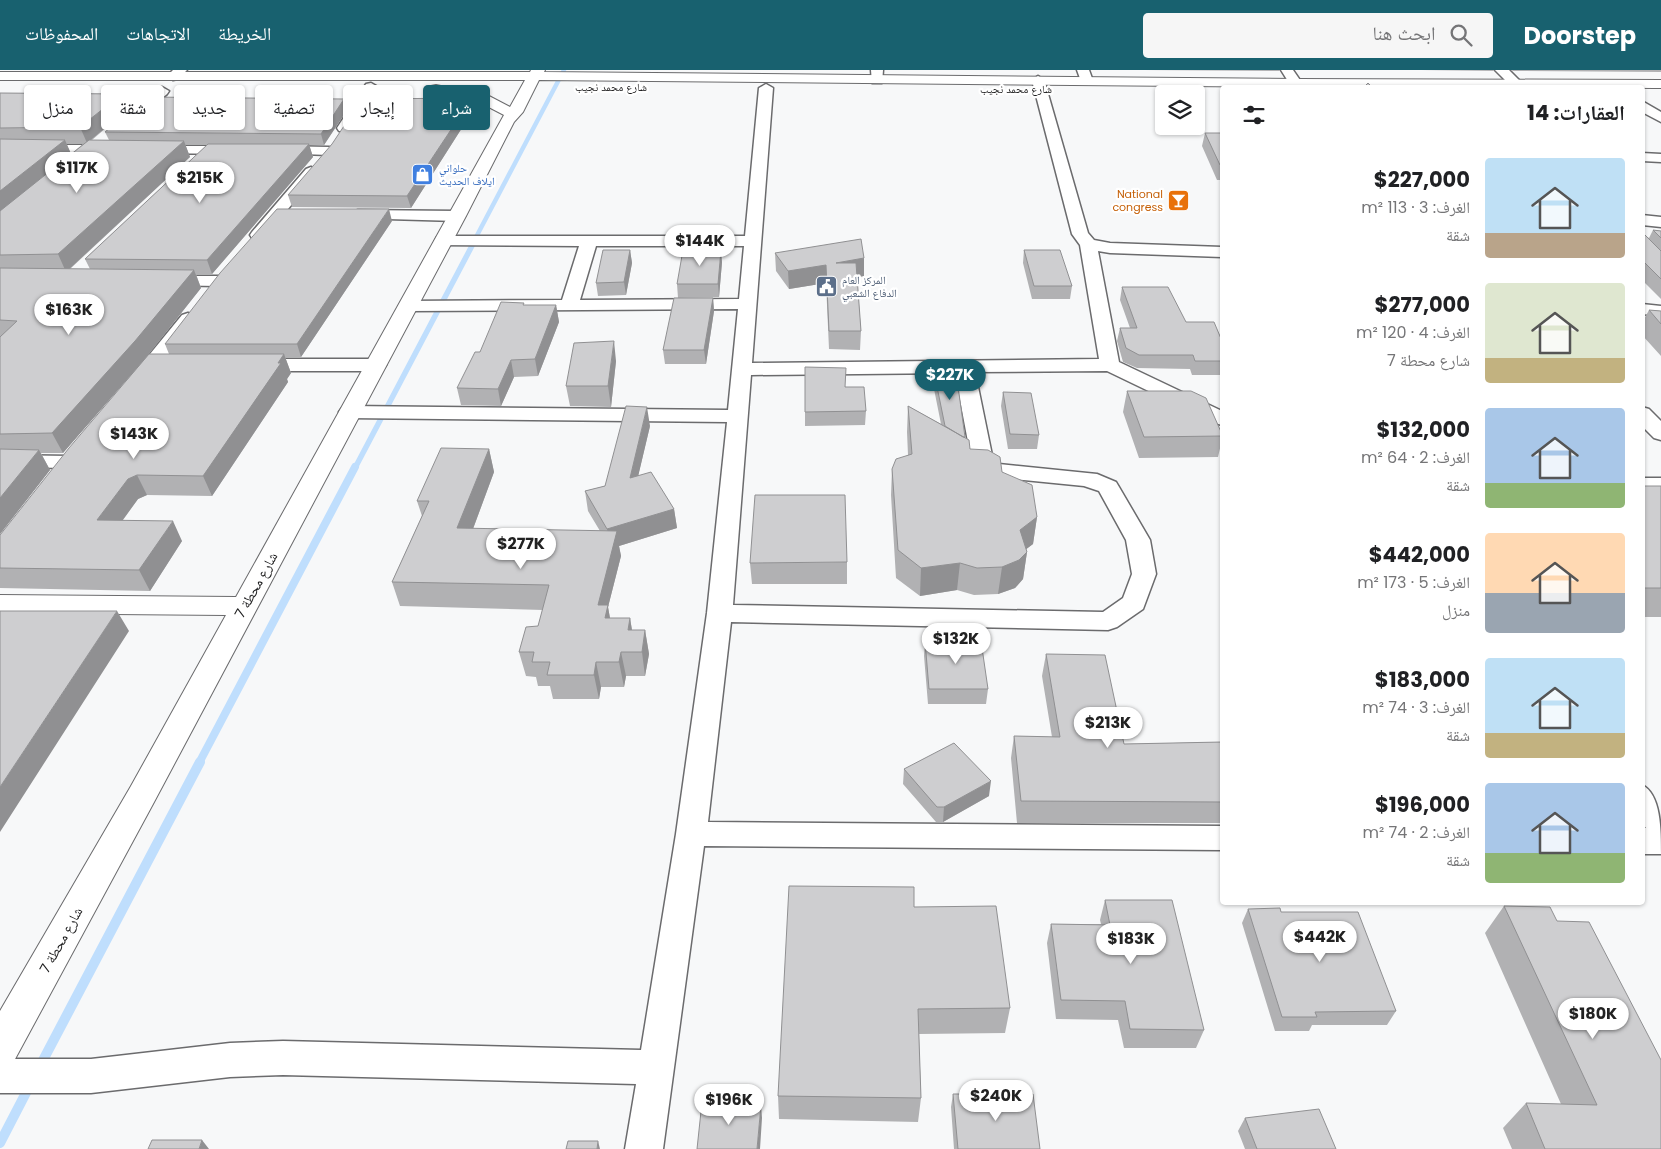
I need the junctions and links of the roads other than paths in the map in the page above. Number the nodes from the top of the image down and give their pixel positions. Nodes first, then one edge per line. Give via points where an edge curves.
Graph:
1 (499, 70) edge
2 (561, 70) edge
3 (1287, 70) edge
4 (1501, 70) edge
5 (62, 73) edge
6 (177, 73) edge
7 (283, 73) edge
8 (393, 73) edge
9 (877, 75) edge
10 (1085, 75) edge
11 (0, 76) edge
12 (454, 76) junction
13 (762, 79) edge
14 (528, 81) edge
15 (615, 82) junction
16 (1296, 83) junction
17 (1516, 83) junction
18 (1661, 84) edge
19 (470, 85) edge
20 (1039, 85) junction
21 (343, 88) edge
22 (245, 90) edge
23 (584, 90) dead end
24 (1220, 90) edge
25 (1645, 92) edge
26 (1661, 92) edge
27 (490, 101) edge
28 (1645, 107) edge
29 (511, 112) junction
30 (1661, 118) edge
31 (116, 130) edge
32 (343, 130) edge
33 (0, 149) edge
34 (92, 149) junction
35 (121, 150) edge
36 (140, 150) edge
37 (208, 150) junction
38 (245, 150) edge
39 (264, 150) edge
40 (329, 151) junction
41 (1645, 157) edge
42 (1661, 158) edge
43 (77, 162) edge
44 (194, 164) edge
45 (275, 214) junction
46 (294, 214) edge
47 (342, 215) edge
48 (457, 216) junction
49 (1645, 220) edge
50 (1661, 222) edge
51 (444, 241) junction
52 (589, 241) junction
53 (754, 241) junction
54 (1088, 244) junction
55 (243, 251) edge
56 (1220, 252) edge
57 (230, 266) edge
58 (150, 280) edge
59 (218, 281) junction
60 (748, 304) junction
61 (569, 305) junction
62 (408, 306) junction
63 (1645, 309) edge
64 (1661, 310) edge
65 (152, 365) junction
66 (171, 365) edge
67 (239, 365) edge
68 (376, 365) junction
69 (1110, 365) junction
70 (964, 367) junction
71 (742, 369) junction
72 (127, 395) edge
73 (350, 412) junction
74 (737, 416) junction
75 (1645, 416) edge
76 (1220, 418) edge
77 (1661, 434) edge
78 (0, 461) edge
79 (70, 462) edge
80 (1645, 485) edge
81 (1661, 486) edge
82 (0, 604) edge
83 (244, 606) junction
84 (720, 613) junction
85 (1645, 802) edge
86 (1661, 828) edge
87 (691, 834) junction
88 (1220, 838) edge
89 (1645, 841) edge
90 (1661, 841) edge
91 (0, 1048) edge
92 (656, 1067) junction
93 (0, 1076) edge
94 (644, 1149) edge

1 - 12 main road
2 - 15 main road
3 - 16 street
4 - 17 street
5 - 6 main road, شارع محمد نجيب
5 - 11 main road, شارع محمد نجيب
6 - 7 main road, شارع محمد نجيب
7 - 8 main road, شارع محمد نجيب
8 - 12 main road, شارع محمد نجيب
9 - 13 main road, شارع محمد نجيب
9 - 20 main road, شارع محمد نجيب
10 - 16 main road, شارع محمد نجيب
10 - 20 main road, شارع محمد نجيب
12 - 14 main road, شارع محمد نجيب
13 - 15 main road, شارع محمد نجيب
13 - 20 main road, شارع محمد نجيب
13 - 53 street
14 - 15 main road, شارع محمد نجيب
14 - 19 main road, شارع محمد نجيب
14 - 29 main road
14 - 29 main road, شارع محطة 7
15 - 23 main road
16 - 17 main road, شارع محمد نجيب
17 - 18 main road, شارع محمد نجيب
20 - 24 main road, شارع محمد نجيب
20 - 54 street via 1080,234
21 - 22 main road, شارع محمد نجيب
25 - 26 main road
27 - 29 main road
28 - 30 street
29 - 48 main road, شارع محطة 7
31 - 34 street
32 - 40 street
33 - 34 street
34 - 35 street
34 - 43 street
36 - 37 street
37 - 38 street
37 - 44 street
39 - 40 street
40 - 45 street
41 - 42 street
45 - 46 street
45 - 55 street
47 - 48 street
48 - 51 main road, شارع محطة 7
49 - 50 street
51 - 52 street
51 - 62 main road, شارع محطة 7
52 - 53 street
52 - 61 street
53 - 60 street
54 - 56 street via 1110,248
54 - 69 street
57 - 59 street
58 - 59 street
59 - 65 street
60 - 61 street
60 - 71 street
61 - 62 street
62 - 68 main road, شارع محطة 7
63 - 64 street
65 - 66 street
65 - 72 street
67 - 68 street
68 - 73 main road, شارع محطة 7
69 - 70 street
69 - 76 street
70 - 71 street
70 - 84 street via 983,463 993,470 1084,479 1108,487 1138,540 1144,574 1134,604 1108,621
71 - 74 street
73 - 74 street
73 - 83 main road, شارع محطة 7
74 - 84 street
75 - 77 street
78 - 79 street
80 - 81 street
82 - 83 main road
83 - 91 main road, شارع محطة 7
84 - 87 street
85 - 86 street
87 - 88 street
87 - 92 street
89 - 90 street
92 - 93 street via 283,1058 230,1060 91,1076
92 - 94 street

